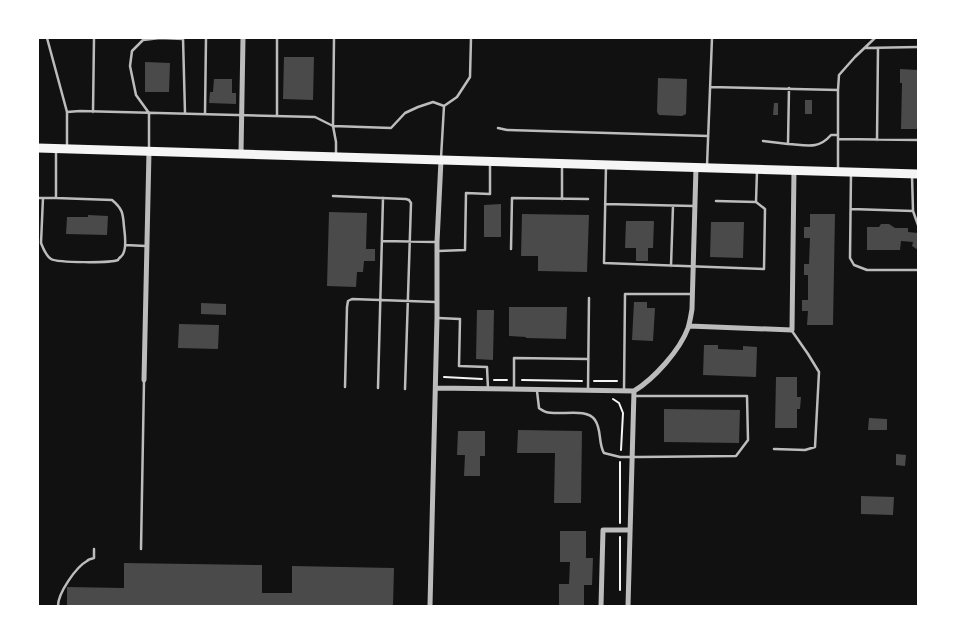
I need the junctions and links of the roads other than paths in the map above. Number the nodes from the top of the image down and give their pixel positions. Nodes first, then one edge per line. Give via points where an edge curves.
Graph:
1 (47, 38) edge
2 (94, 38) edge
3 (183, 38) edge
4 (206, 38) edge
5 (243, 38) edge
6 (277, 38) edge
7 (334, 38) edge
8 (471, 38) edge
9 (712, 38) edge
10 (875, 38) edge
11 (918, 47) edge
12 (864, 48) junction
13 (878, 48) junction
14 (710, 87) junction
15 (789, 88) junction
16 (838, 90) junction
17 (444, 106) junction
18 (67, 112) junction
19 (93, 112) junction
20 (149, 113) junction
21 (185, 114) junction
22 (206, 114) junction
23 (242, 115) junction
24 (277, 116) junction
25 (333, 126) junction
26 (498, 128) dead end
27 (838, 135) junction
28 (708, 136) junction
29 (838, 139) junction
30 (877, 140) junction
31 (918, 140) edge
32 (762, 141) dead end
33 (788, 144) junction
34 (38, 148) edge
35 (56, 148) junction
36 (67, 148) junction
37 (148, 151) junction
38 (241, 154) junction
39 (336, 156) junction
40 (441, 160) junction
41 (490, 161) junction
42 (562, 163) junction
43 (606, 164) junction
44 (696, 167) junction
45 (707, 167) junction
46 (757, 169) junction
47 (794, 170) junction
48 (838, 171) junction
49 (851, 172) junction
50 (915, 173) edge
51 (333, 196) dead end
52 (38, 198) edge
53 (43, 198) junction
54 (56, 198) junction
55 (383, 198) junction
56 (562, 199) junction
57 (588, 199) dead end
58 (716, 201) dead end
59 (756, 202) junction
60 (606, 204) junction
61 (673, 206) junction
62 (694, 206) junction
63 (851, 209) junction
64 (913, 211) junction
65 (918, 224) edge
66 (382, 241) junction
67 (410, 242) junction
68 (437, 242) junction
69 (125, 245) junction
70 (146, 246) junction
71 (511, 248) dead end
72 (437, 251) junction
73 (671, 266) junction
74 (693, 266) junction
75 (918, 270) edge
76 (693, 294) junction
77 (589, 298) dead end
78 (381, 300) junction
79 (408, 301) junction
80 (438, 302) junction
81 (437, 318) junction
82 (689, 326) junction
83 (792, 330) junction
84 (588, 359) junction
85 (144, 380) joint
86 (345, 387) dead end
87 (378, 388) dead end
88 (436, 388) junction
89 (406, 389) dead end
90 (488, 389) junction
91 (514, 389) junction
92 (537, 389) junction
93 (588, 390) junction
94 (624, 390) junction
95 (634, 393) junction
96 (774, 448) dead end
97 (632, 457) junction
98 (630, 530) junction
99 (94, 549) dead end
100 (141, 549) dead end
101 (58, 606) edge
102 (430, 606) edge
103 (602, 606) edge
104 (628, 606) edge

1 - 18 lane
2 - 19 lane
3 - 20 lane via 143,40 132,51 130,66 136,95
3 - 21 lane
4 - 22 lane
5 - 23 street
6 - 24 lane
7 - 25 lane
8 - 17 lane via 470,77 457,98
9 - 14 lane
10 - 12 lane
11 - 13 lane
12 - 13 lane
12 - 16 lane via 839,75
13 - 30 lane
14 - 15 lane
14 - 28 lane
15 - 16 lane
15 - 33 lane
16 - 27 lane
17 - 25 lane via 433,102 418,107 405,113 391,128
17 - 40 lane
18 - 19 lane
18 - 36 lane
19 - 20 lane
20 - 21 lane
20 - 37 lane
21 - 22 lane
22 - 23 lane
23 - 24 lane
23 - 38 street
24 - 25 lane via 315,117
25 - 39 lane
26 - 28 lane
27 - 29 lane
27 - 33 lane via 831,135 816,146
28 - 45 lane
29 - 30 lane
29 - 48 lane
30 - 31 lane
32 - 33 lane
34 - 35 main road
35 - 36 main road
35 - 54 lane
36 - 37 main road
37 - 38 main road
37 - 70 street
38 - 39 main road
39 - 40 main road
40 - 41 main road
40 - 68 street
41 - 42 main road
41 - 72 lane via 490,194 466,193 465,250
42 - 43 main road
42 - 56 lane
43 - 44 main road
43 - 60 lane
44 - 45 main road
44 - 62 street
45 - 46 main road
46 - 47 main road
46 - 59 lane
47 - 48 main road
47 - 83 street
48 - 49 main road
49 - 50 main road
49 - 63 lane
50 - 64 lane
51 - 55 lane
52 - 53 lane
53 - 54 lane
53 - 69 lane via 41,243 51,259 110,262 118,260
54 - 69 lane via 112,200 120,206 123,214
55 - 66 lane
55 - 67 lane via 406,198 412,203
56 - 57 lane
56 - 71 lane via 512,198
58 - 59 lane
59 - 74 lane via 765,209 764,269
60 - 61 lane
60 - 73 lane via 604,263
61 - 62 lane
61 - 73 lane
62 - 74 street
63 - 64 lane
63 - 75 lane via 850,258 854,265 866,270
64 - 65 lane
66 - 67 lane
66 - 78 lane
67 - 68 lane
67 - 79 lane
68 - 72 street
69 - 70 lane
70 - 85 street
72 - 80 street
73 - 74 lane
74 - 76 street
76 - 82 street
76 - 94 lane via 625,294
77 - 84 lane
78 - 79 lane
78 - 86 lane via 348,301
78 - 87 lane
79 - 80 lane
79 - 89 lane
80 - 81 street
81 - 88 street
81 - 90 lane via 460,319 459,366 487,367
82 - 83 street
82 - 95 street via 684,338 662,366
83 - 96 lane via 819,372 815,448
84 - 91 lane via 514,358
84 - 93 lane
85 - 100 lane
88 - 90 street
88 - 102 street
90 - 91 street
91 - 92 street
92 - 93 street
92 - 97 lane via 539,408 546,412 588,414 594,418 600,431 604,454
93 - 94 street
94 - 95 street
95 - 97 street
95 - 97 lane via 747,396 748,440 736,456
97 - 98 street
98 - 103 street via 603,530
98 - 104 street
99 - 101 lane via 94,558 86,561 67,581

